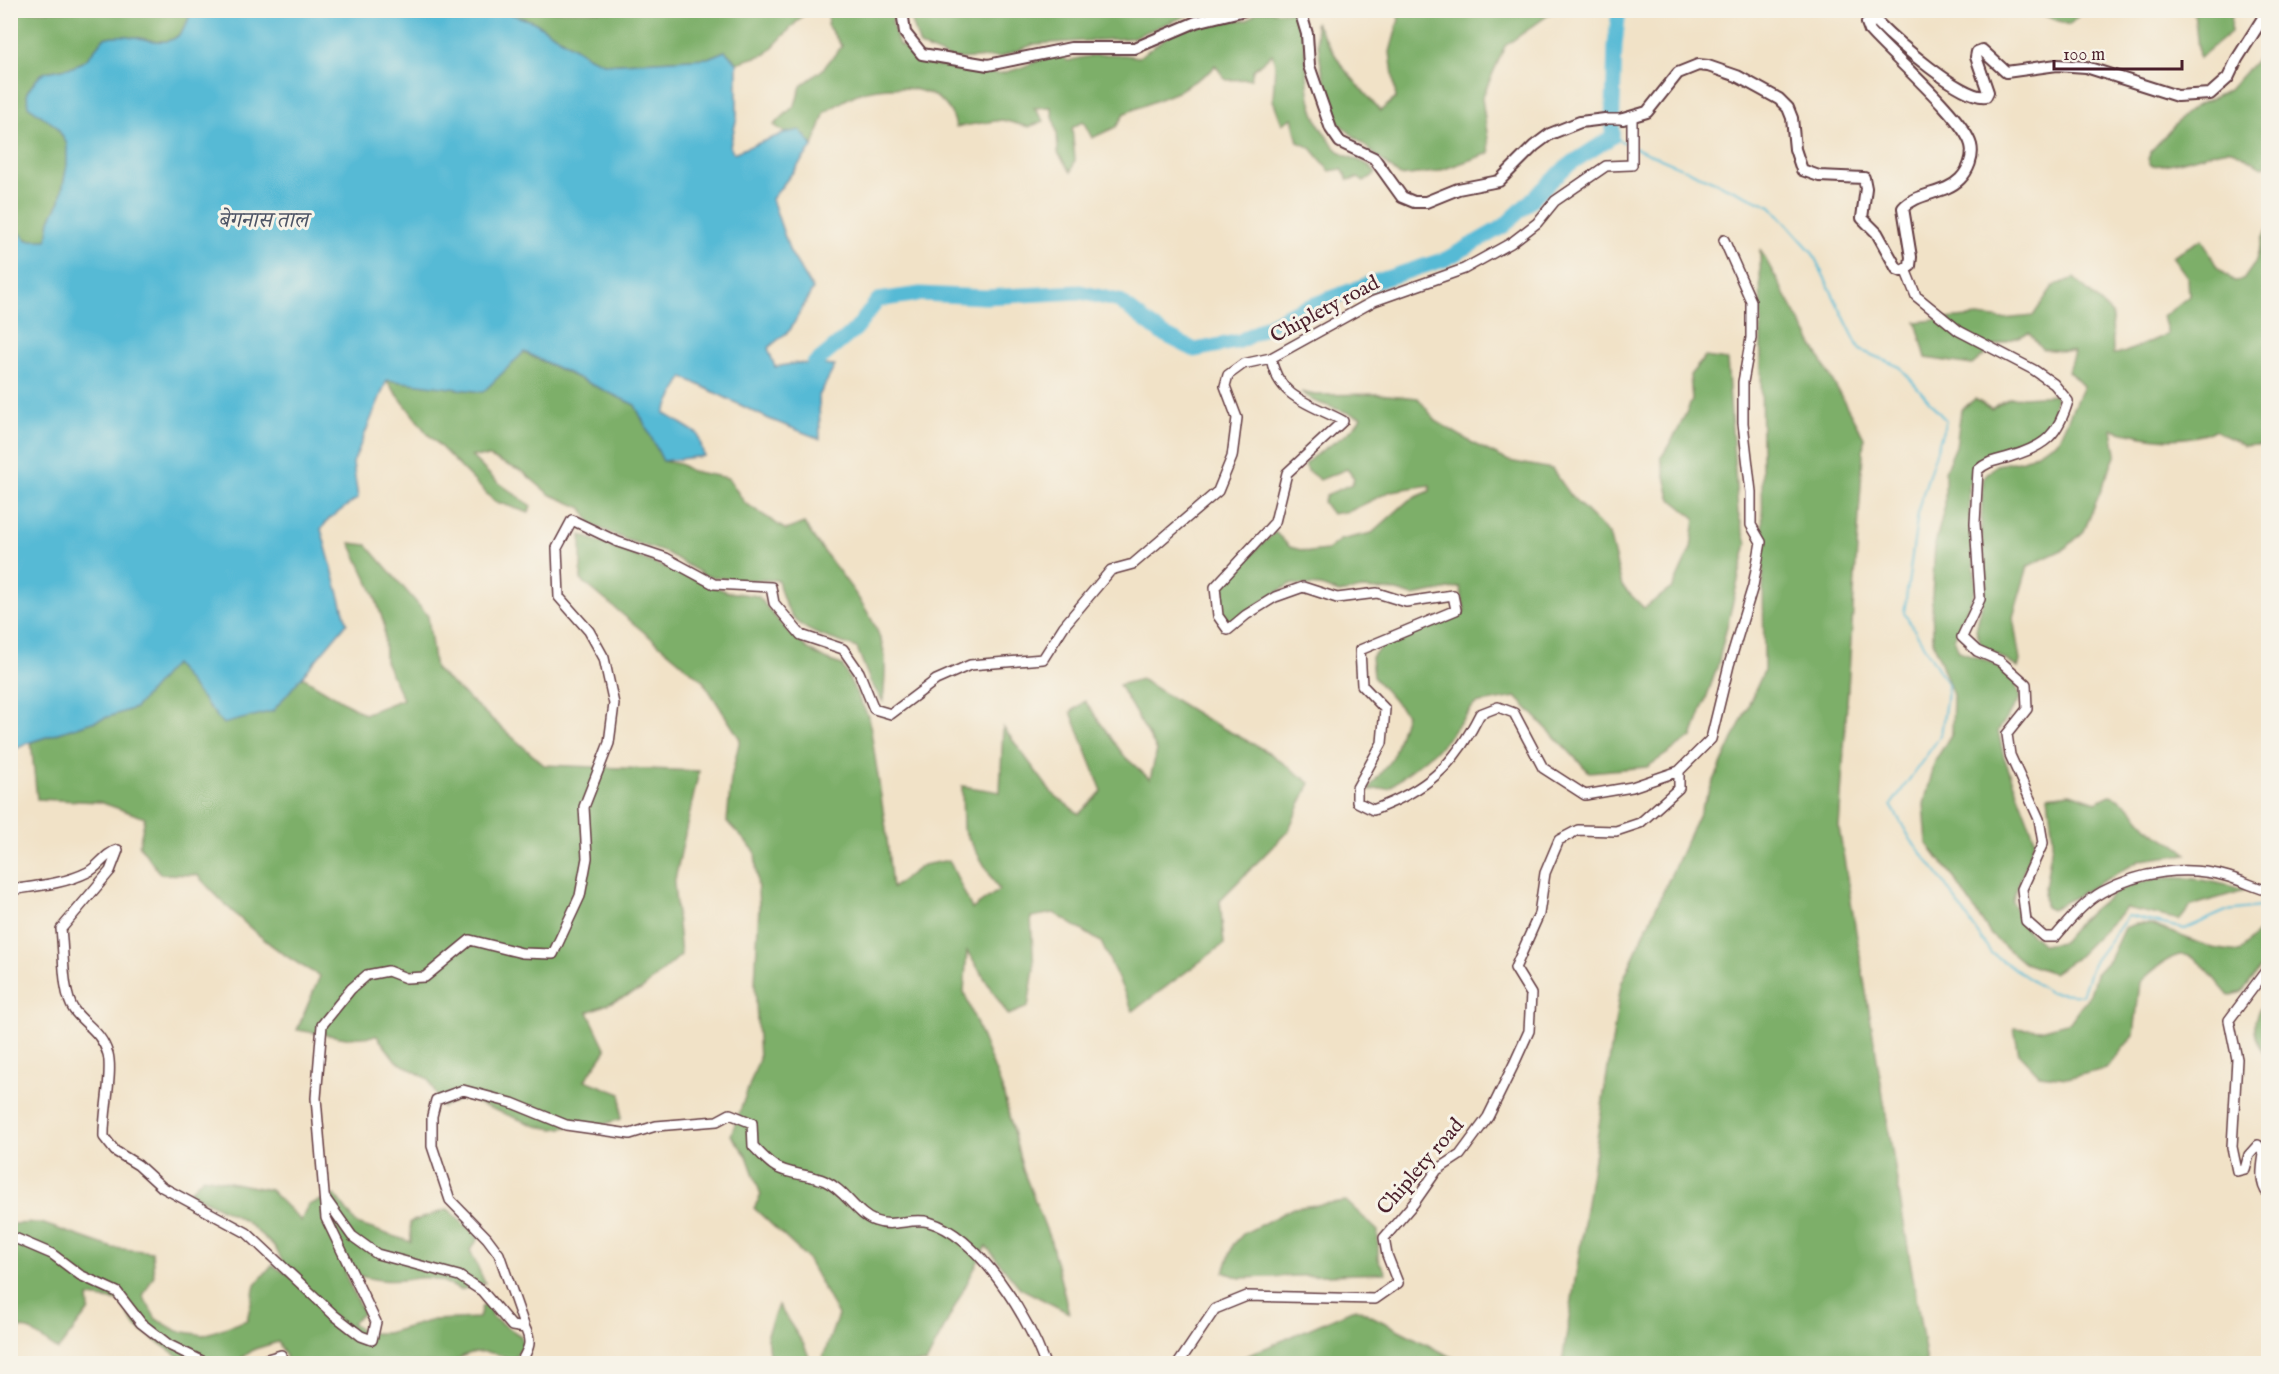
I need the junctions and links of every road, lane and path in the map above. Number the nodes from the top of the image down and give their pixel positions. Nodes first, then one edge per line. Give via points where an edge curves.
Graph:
1 (902, 10) edge
2 (1245, 10) edge
3 (1294, 10) edge
4 (2268, 10) edge
5 (1628, 118) junction
6 (1605, 119) joint
7 (1724, 240) dead end
8 (1905, 269) junction
9 (1271, 358) junction
10 (1679, 771) junction
11 (10, 890) edge
12 (2268, 891) edge
13 (2268, 968) edge
14 (2268, 1194) edge
15 (323, 1196) junction
16 (10, 1236) edge
17 (525, 1328) junction
18 (208, 1364) edge
19 (250, 1364) edge
20 (282, 1364) edge
21 (520, 1364) edge
22 (1046, 1364) edge
23 (1178, 1364) edge

1 - 2 main road via 905,33 922,54 988,65 1071,48 1135,48 1196,22
3 - 6 main road via 1301,14 1309,66 1331,129 1340,142 1374,158 1402,197 1414,202 1499,181 1550,134 1580,122
4 - 8 main road via 2228,78 2204,96 2177,96 2086,67 2057,65 2006,72 1982,50 1976,57 1988,92 1980,97 1953,84 1910,53 1877,22 1867,23 1870,31 1953,117 1972,150 1960,179 1948,189 1912,200 1903,208 1911,257 1910,266
5 - 6 street
5 - 8 main road via 1647,112 1678,74 1698,65 1737,76 1788,108 1802,170 1819,176 1864,178 1862,218 1877,233 1897,269
5 - 9 street, Chiplety road via 1632,165 1606,166 1556,201 1537,223 1511,243 1464,269 1374,301
7 - 10 street via 1751,301 1743,423 1751,525 1761,542 1753,586 1711,739
8 - 12 street via 1916,296 1959,331 2034,370 2054,384 2068,401 2062,422 2049,441 1988,461 1978,470 1975,523 1980,599 1962,637 1977,651 2000,661 2026,684 2027,710 2007,734 2010,755 2039,819 2043,843 2022,889 2026,921 2044,937 2055,937 2101,892 2148,874 2185,870 2228,877
9 - 10 street, Chiplety road via 1273,371 1286,388 1307,406 1343,421 1287,473 1275,522 1215,587 1218,616 1228,630 1275,597 1303,587 1336,598 1377,593 1406,602 1453,595 1456,610 1360,650 1362,685 1385,709 1382,743 1357,788 1357,802 1373,810 1427,784 1464,745 1480,714 1498,707 1514,713 1543,768 1585,795 1632,787
9 - 15 street via 1243,364 1228,375 1225,386 1237,418 1232,457 1218,491 1133,564 1111,570 1064,626 1043,659 970,665 936,680 891,714 874,709 859,672 843,650 801,635 774,603 771,586 714,584 666,558 618,542 572,520 557,548 559,597 589,631 604,658 614,704 609,743 584,807 587,858 580,896 553,954 522,953 470,940 424,978 406,978 388,971 367,975 351,989 322,1025 316,1098
10 - 23 street, Chiplety road via 1679,788 1640,823 1616,831 1578,830 1559,840 1545,873 1539,914 1515,968 1531,994 1529,1031 1488,1117 1460,1155 1437,1170 1384,1238 1398,1283 1375,1299 1248,1296 1215,1309
11 - 15 street via 66,880 91,871 111,851 118,850 110,871 61,929 66,994 75,1012 94,1027 108,1054 104,1137 115,1151 162,1186 247,1233 334,1316 372,1340 376,1322 326,1218
13 - 14 street via 2229,1020 2237,1059 2232,1147 2237,1171 2245,1169 2249,1155 2258,1145 2264,1154 2261,1173
15 - 17 street via 352,1236 377,1254 459,1276 482,1291 512,1326
16 - 18 street via 52,1254 80,1275 117,1292 141,1323 169,1345
17 - 21 street via 531,1344
17 - 22 street via 499,1254 450,1200 432,1146 436,1100 463,1089 512,1102 566,1125 600,1132 630,1134 656,1126 717,1120 730,1114 752,1123 753,1146 774,1166 825,1181 873,1221 890,1225 927,1221 954,1232 994,1274 1021,1312
19 - 20 street via 281,1355

